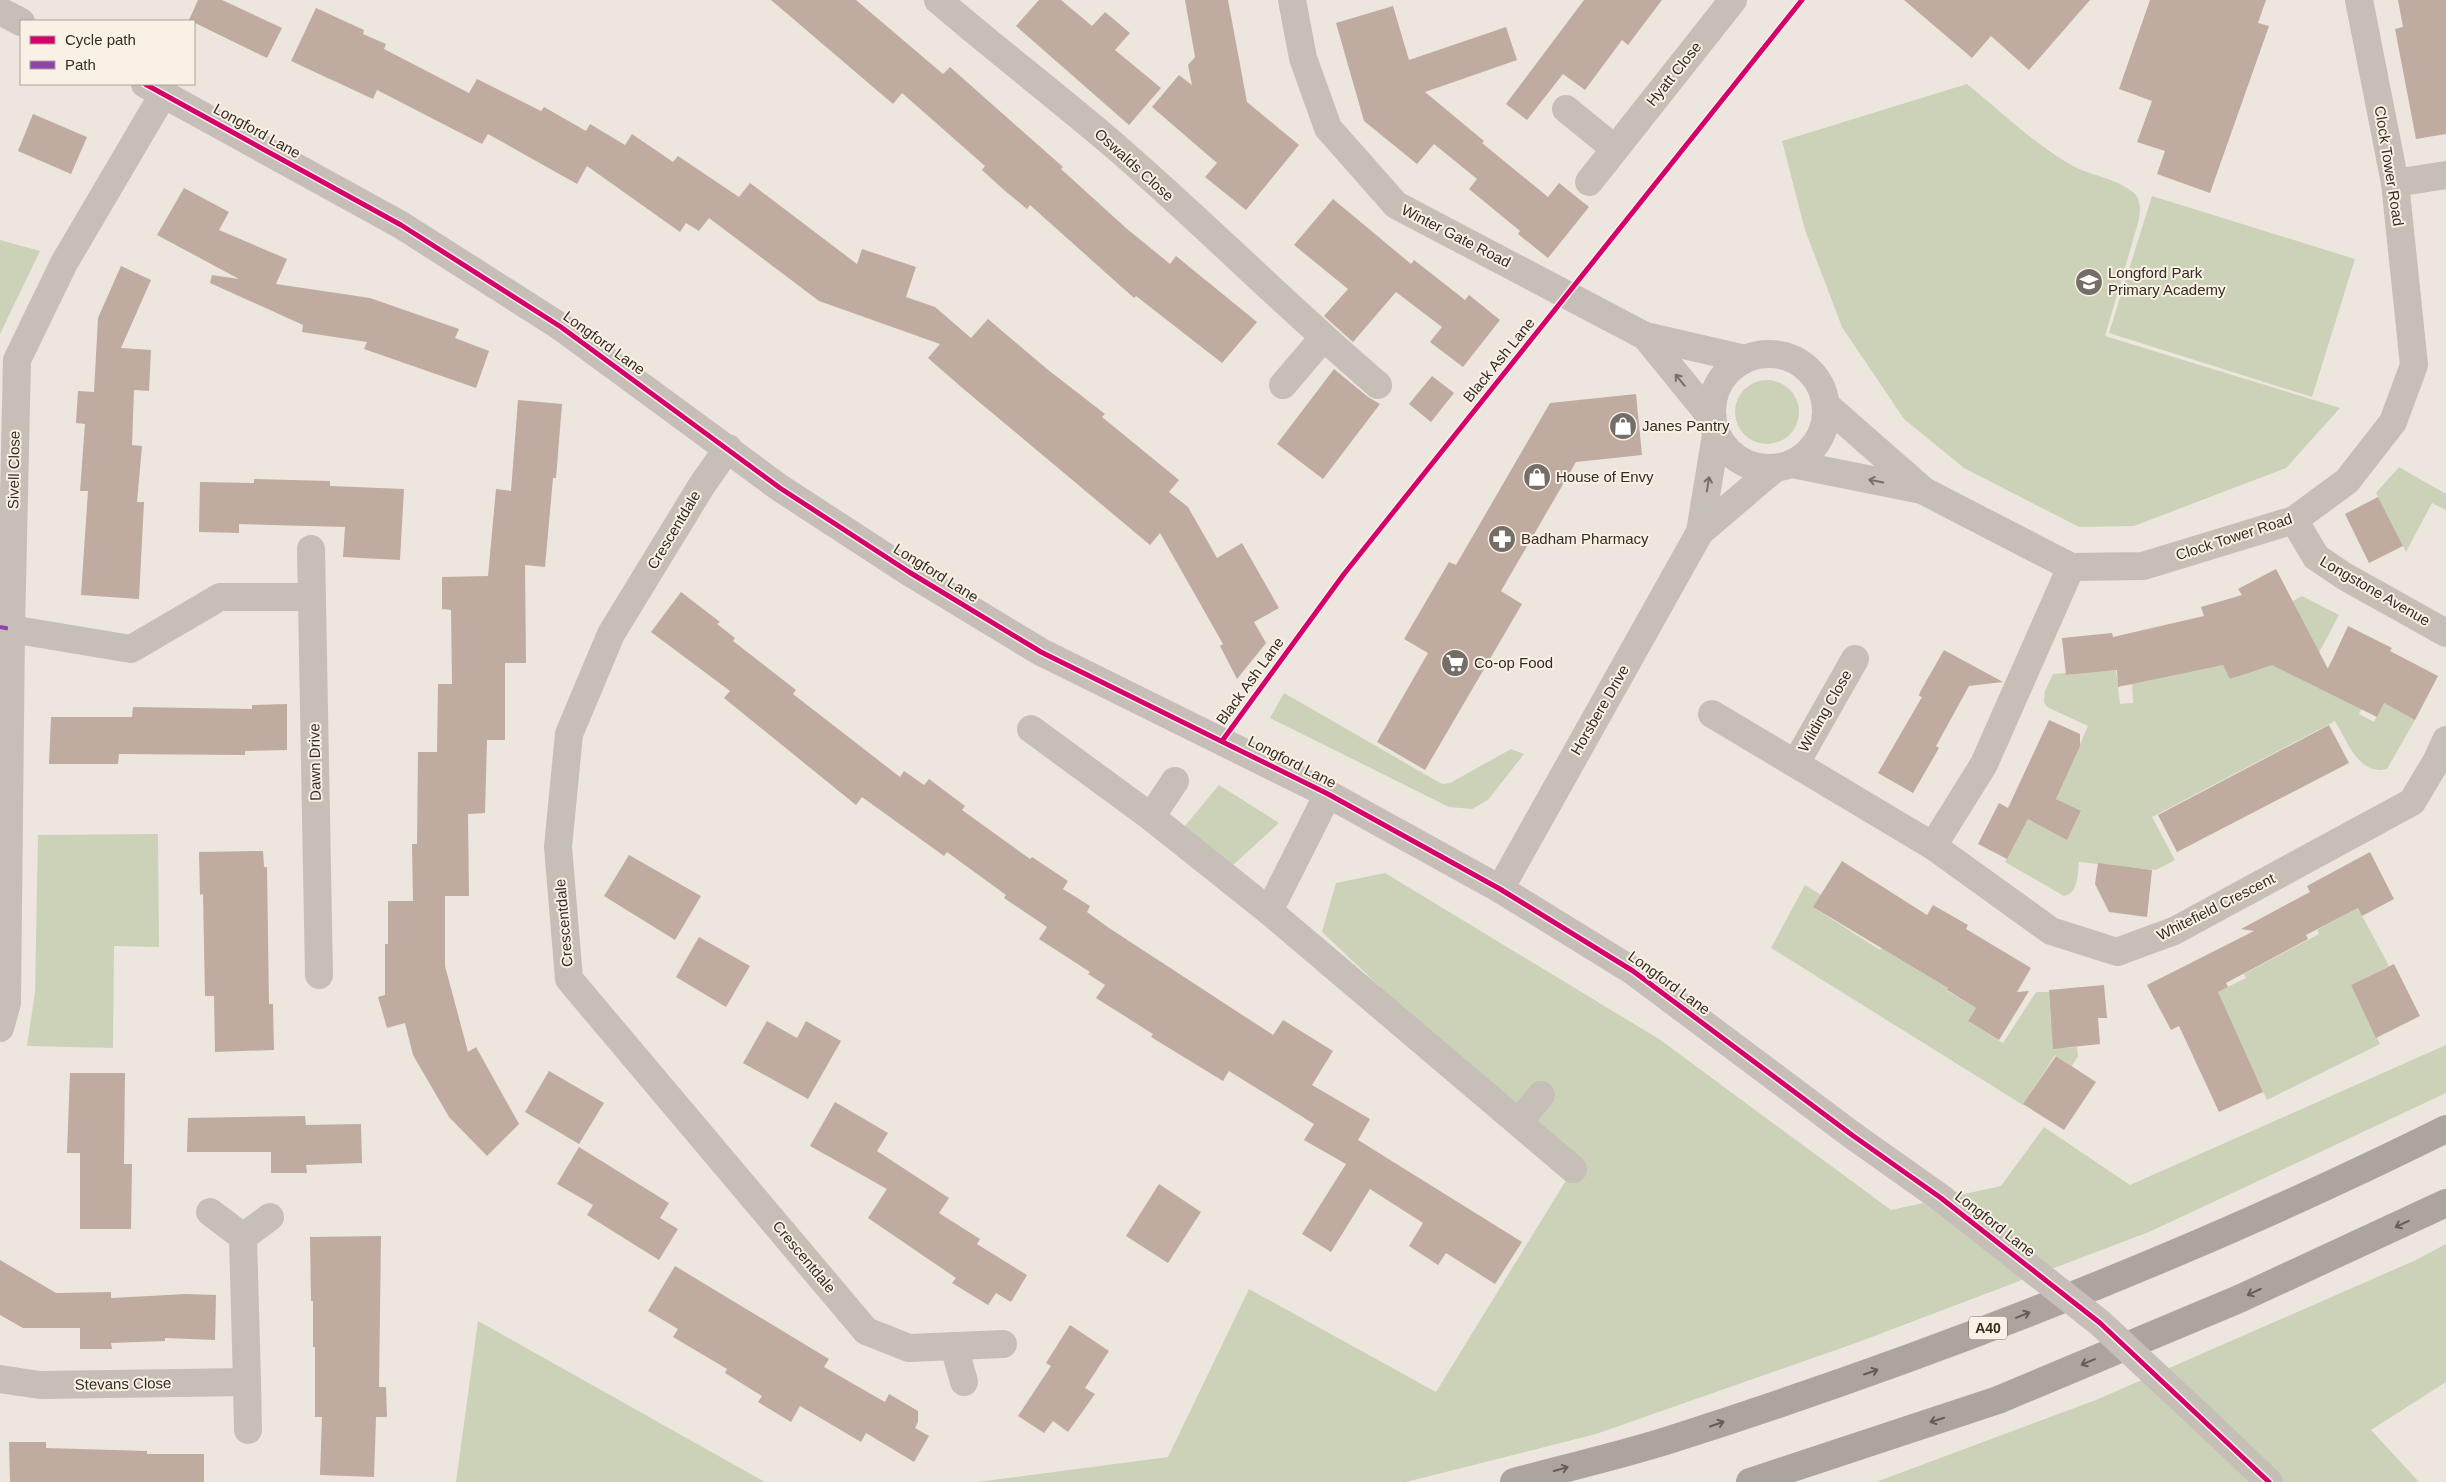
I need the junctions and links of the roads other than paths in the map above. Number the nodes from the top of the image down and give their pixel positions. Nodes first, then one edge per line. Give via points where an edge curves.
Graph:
1 (938, 0) edge
2 (1292, 0) edge
3 (1733, 0) edge
4 (2359, 0) edge
5 (0, 11) edge
6 (20, 21) edge
7 (155, 88) edge
8 (1566, 109) dead end
9 (1615, 149) junction
10 (2446, 175) edge
11 (1588, 182) dead end
12 (2395, 183) junction
13 (1644, 336) junction
14 (1323, 338) junction
15 (1746, 358) junction
16 (1283, 385) dead end
17 (1378, 385) dead end
18 (1827, 406) junction
19 (1713, 426) junction
20 (728, 448) junction
21 (1783, 467) junction
22 (1924, 491) junction
23 (2294, 520) junction
24 (1700, 532) junction
25 (311, 549) dead end
26 (2070, 567) junction
27 (312, 597) junction
28 (11, 629) junction
29 (2446, 633) edge
30 (1855, 659) dead end
31 (1712, 714) dead end
32 (1031, 729) dead end
33 (2446, 740) edge
34 (1796, 764) junction
35 (1174, 781) dead end
36 (1328, 794) junction
37 (1854, 798) joint
38 (1151, 817) junction
39 (1933, 846) junction
40 (1500, 889) junction
41 (1268, 911) junction
42 (318, 976) dead end
43 (0, 1028) edge
44 (1541, 1095) dead end
45 (1519, 1122) junction
46 (2446, 1129) edge
47 (1573, 1169) dead end
48 (2446, 1203) edge
49 (210, 1212) dead end
50 (270, 1217) dead end
51 (243, 1237) junction
52 (1003, 1344) dead end
53 (954, 1346) junction
54 (0, 1378) edge
55 (247, 1382) junction
56 (964, 1382) dead end
57 (248, 1430) dead end
58 (1514, 1482) edge
59 (1750, 1482) edge
60 (2268, 1482) edge

1 - 14 street, Oswalds Close via 1116,148
2 - 13 street, Winter Gate Road via 1303,58 1328,128 1396,205
3 - 9 street, Hyatt Close
4 - 12 street, Clock Tower Road
5 - 6 street
7 - 20 street, Longford Lane via 401,225 561,327
7 - 28 street, Sivell Close via 17,360
8 - 9 street
9 - 11 street, Hyatt Close
10 - 12 street
12 - 23 street, Clock Tower Road via 2414,365 2393,422 2347,481
13 - 15 street, Winter Gate Road
19 -> 13 street, Winter Gate Road
14 - 16 street
14 - 17 street, Oswalds Close
15 - 18 street via 1763,354 1781,355 1798,361 1822,388
15 - 19 street via 1730,368 1719,382 1712,399
18 - 21 street via 1826,424 1819,441 1807,455
18 - 22 street, Clock Tower Road
19 - 21 street via 1725,450 1740,461 1756,468
24 -> 19 street, Horsbere Drive
20 - 36 street, Longford Lane via 780,488 1041,652
20 - 53 street, Crescentdale via 611,634 569,734 558,847 569,979 866,1331 909,1348
22 -> 21 street, Clock Tower Road
21 - 24 street, Horsbere Drive
22 - 26 street, Clock Tower Road
23 - 26 street, Clock Tower Road via 2143,566
23 - 29 street, Longstone Avenue via 2316,557
24 - 40 street, Horsbere Drive
25 - 27 street, Dawn Drive
26 - 39 street via 1984,764
27 - 28 street via 220,597 131,649
27 - 42 street, Dawn Drive
28 - 43 street, Sivell Close via 6,1003
30 - 34 street, Wilding Close
31 - 34 street, Wilding Close
32 - 38 street
33 - 39 street, Whitefield Crescent via 2412,802 2174,931 2117,952 2051,931
34 - 37 street, Wilding Close
35 - 38 street
36 - 40 street, Longford Lane
36 - 41 street, Longford Lane
37 - 39 street, Whitefield Crescent
38 - 41 street
40 - 60 street, Longford Lane, bridge via 1633,971 1941,1198 2100,1323
41 - 45 street
44 - 45 street
45 - 47 street
58 -> 46 highway, A40 via 1666,1441 1912,1357 2196,1246
48 -> 59 highway via 2239,1299 1998,1400
49 - 51 street
50 - 51 street
51 - 55 street
52 - 53 street, Crescentdale
53 - 56 street
54 - 55 street, Stevans Close via 40,1385
55 - 57 street

